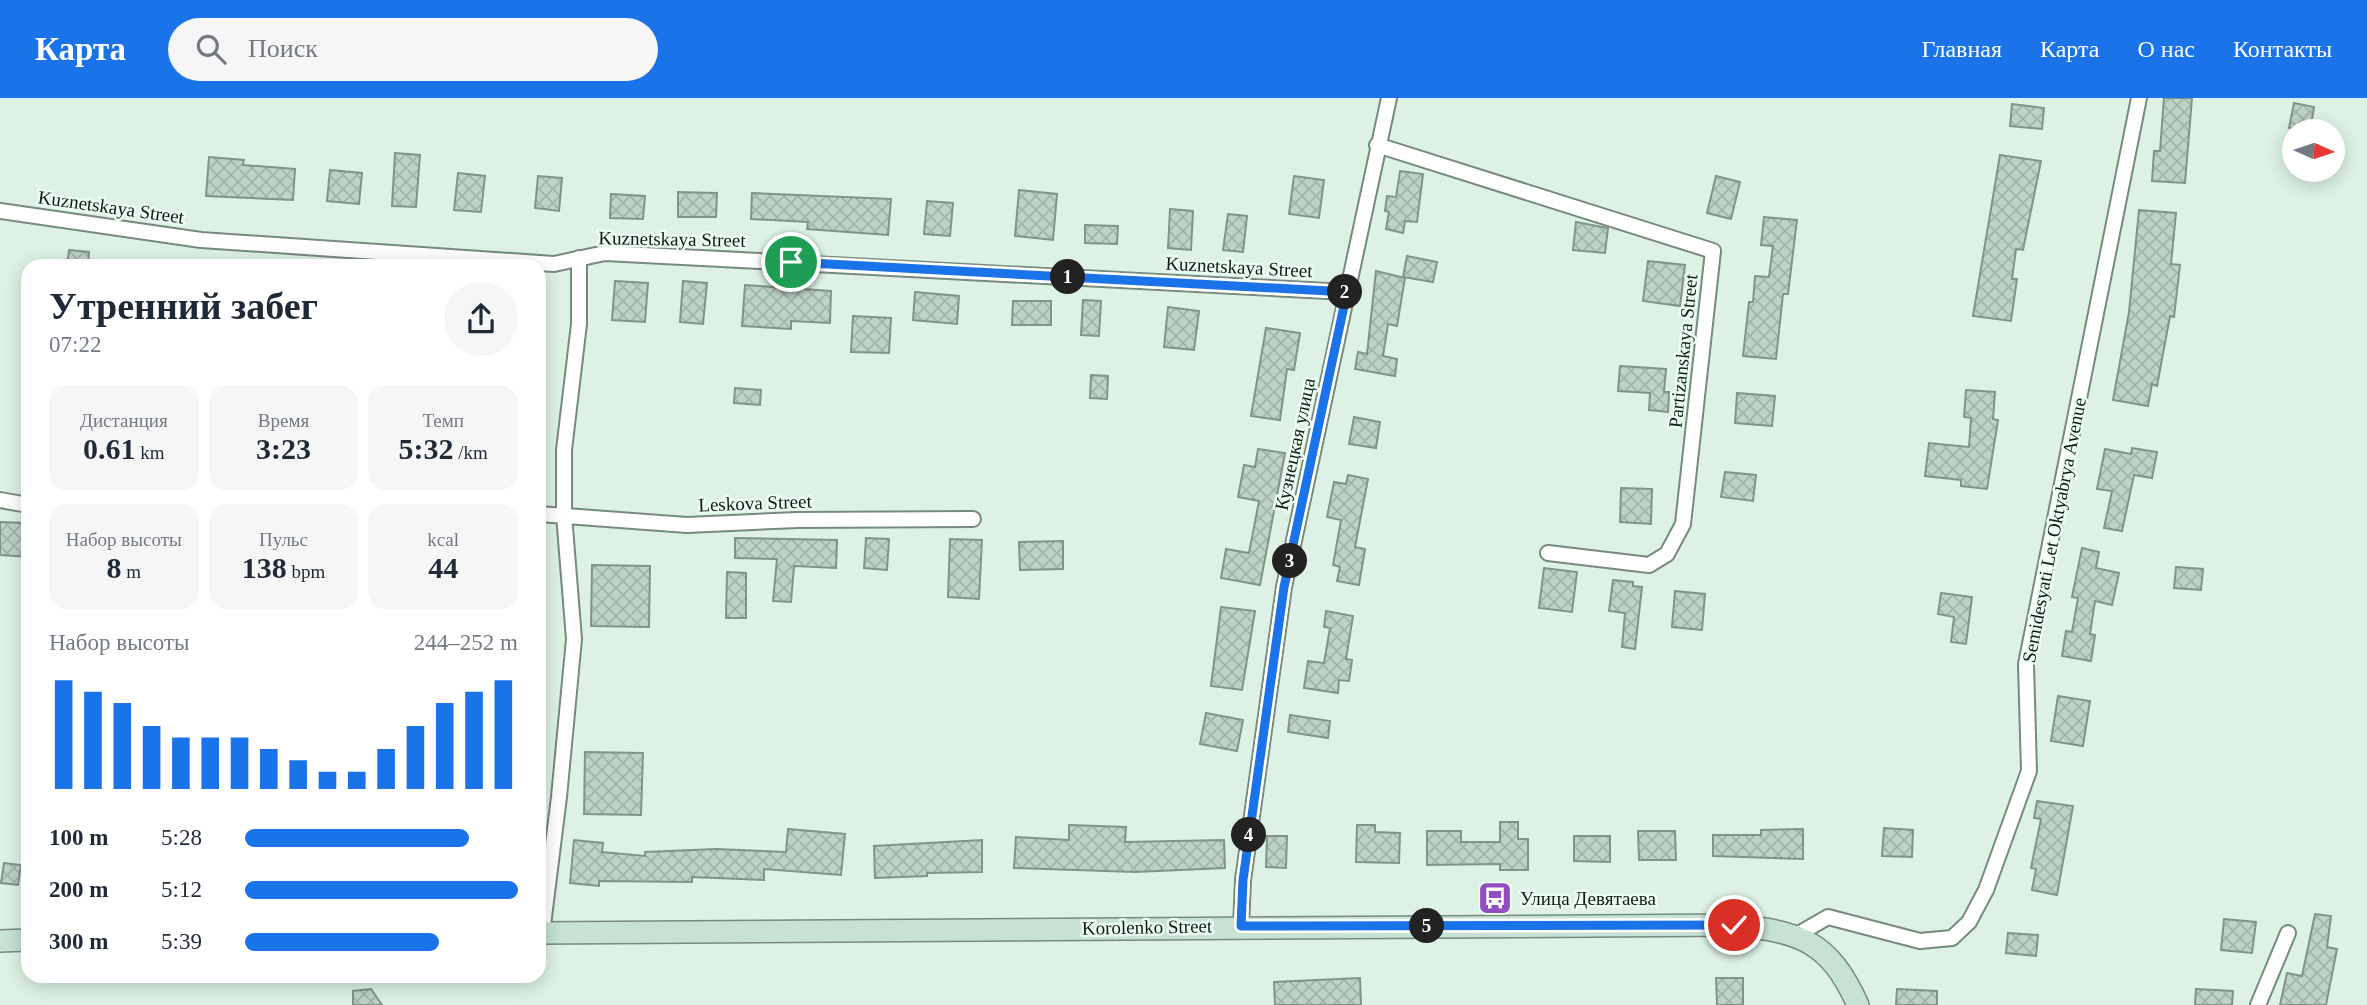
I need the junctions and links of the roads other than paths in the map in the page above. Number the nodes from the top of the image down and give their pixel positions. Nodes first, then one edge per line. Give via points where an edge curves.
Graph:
1 (1389, 98) edge
2 (2139, 98) edge
3 (1377, 145) junction
4 (0, 211) edge
5 (579, 258) junction
6 (480, 259) edge
7 (546, 263) edge
8 (1347, 292) junction
9 (0, 500) edge
10 (21, 504) edge
11 (546, 514) edge
12 (564, 515) junction
13 (973, 519) dead end
14 (1548, 554) dead end
15 (546, 890) edge
16 (1241, 926) junction
17 (546, 933) edge
18 (2288, 933) dead end
19 (1795, 936) junction
20 (21, 940) edge
21 (0, 941) edge
22 (1858, 1005) edge
23 (2258, 1005) edge

1 - 3 street, Кузнецкая улица
2 - 19 street, Semidesyati Let Oktyabrya Avenue via 2026,664 2029,771 1986,890 1969,922 1951,938 1920,941 1828,917
3 - 8 street, Кузнецкая улица
3 - 14 street, Partizanskaya Street via 1713,251 1684,524 1667,555 1649,565
4 - 6 street, Kuznetskaya Street via 201,240
5 - 7 street, Kuznetskaya Street
5 - 8 street, Kuznetskaya Street via 605,253
5 - 12 street via 579,324 564,450
8 - 16 street, Кузнецкая улица via 1284,587 1243,880
9 - 10 street
11 - 12 street, Leskova Street
12 - 13 street, Leskova Street via 687,525
12 - 15 street via 573,639
16 - 17 street, Korolenko Street
16 - 19 street, Korolenko Street via 1734,925
18 - 23 street
19 - 22 street via 1821,950 1843,973
20 - 21 street

